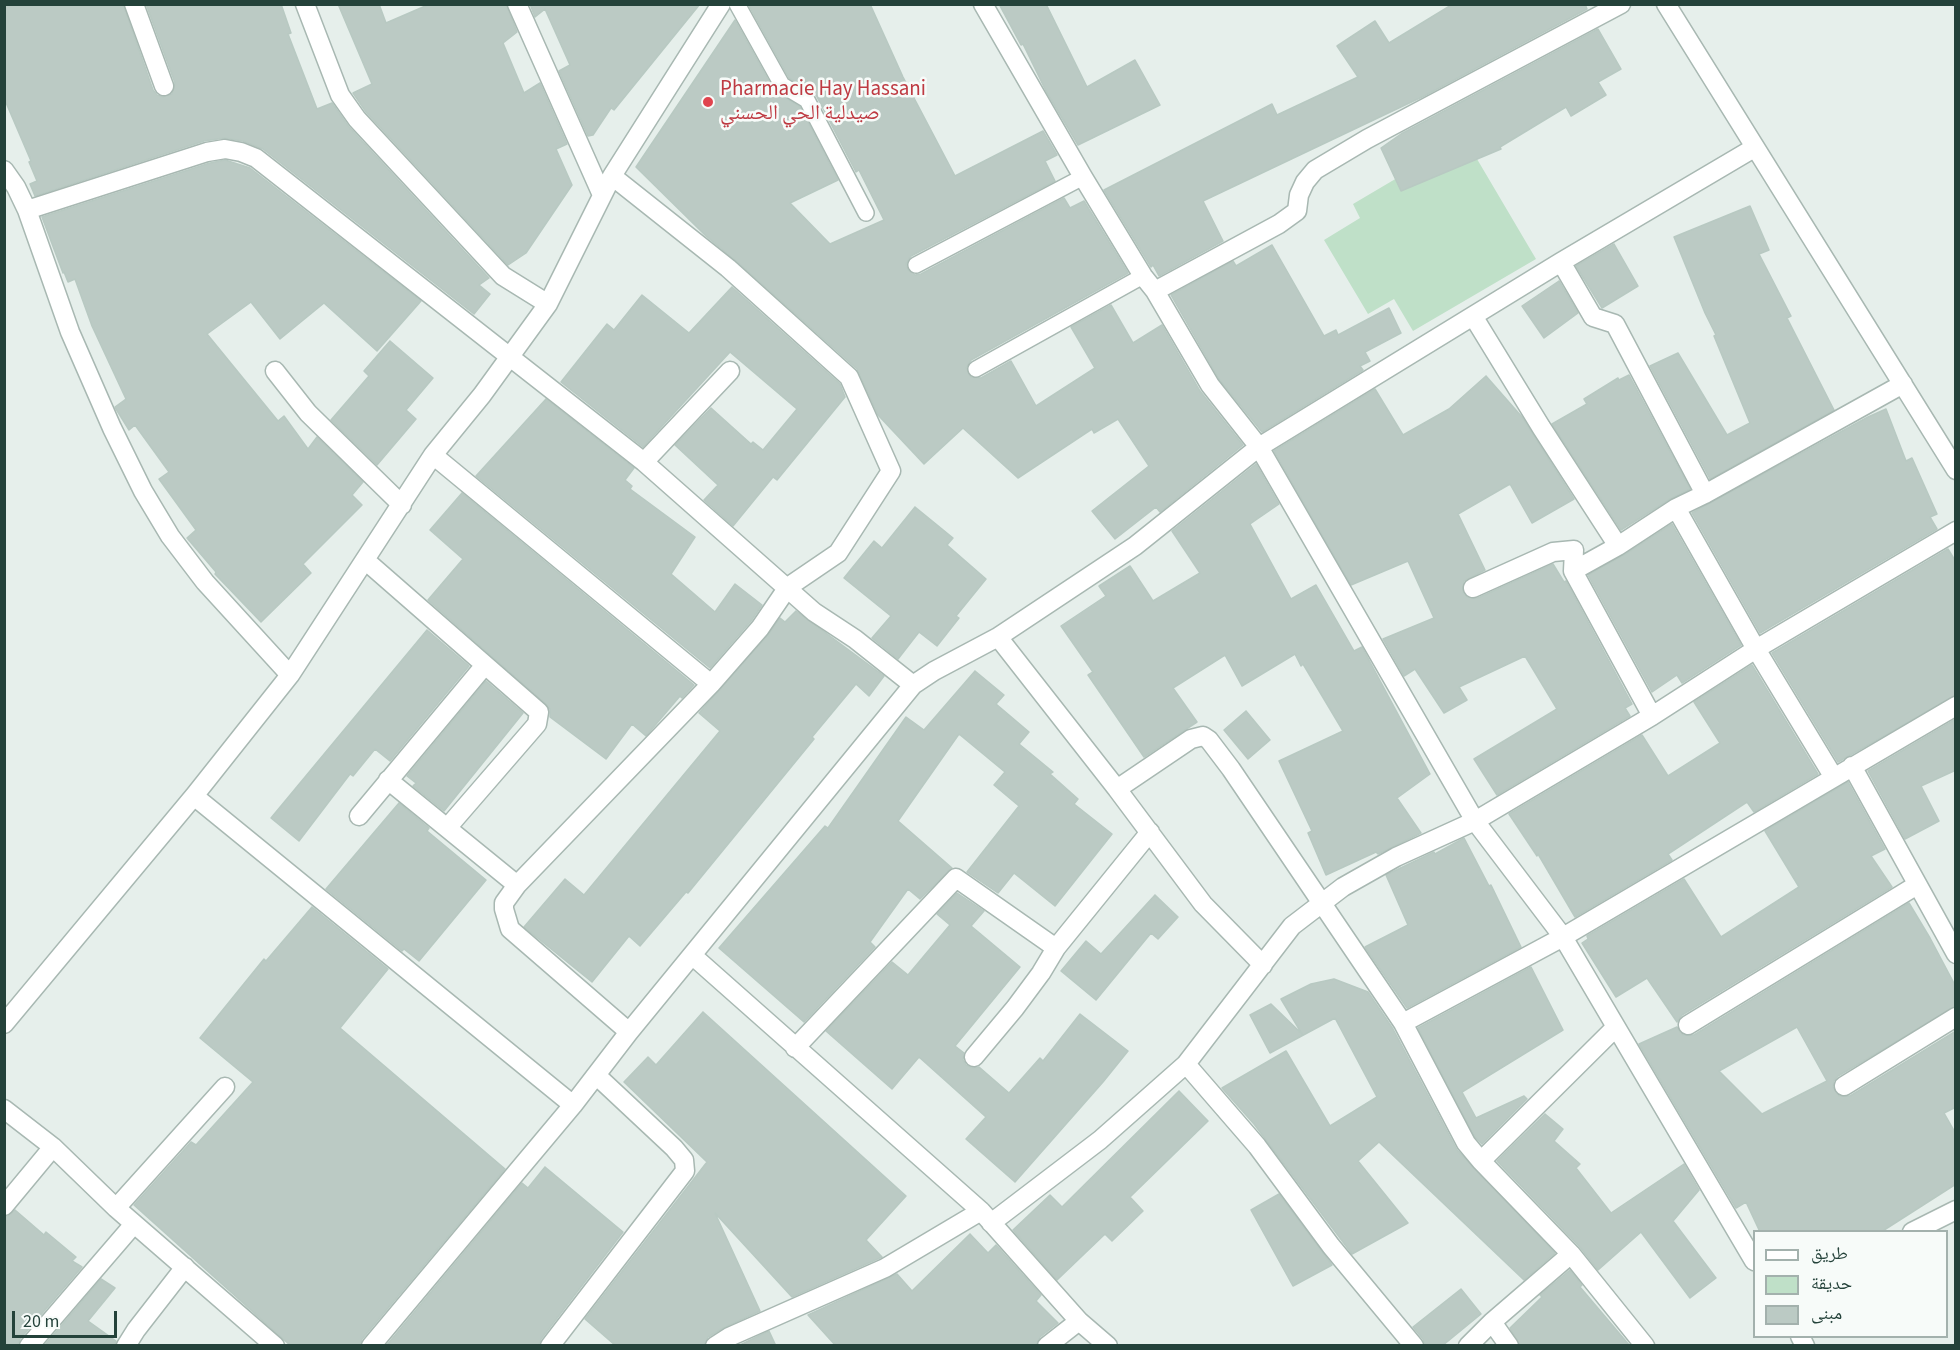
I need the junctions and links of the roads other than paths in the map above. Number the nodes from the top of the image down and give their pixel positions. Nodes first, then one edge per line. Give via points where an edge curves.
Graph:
1 (134, 4) edge
2 (305, 4) edge
3 (517, 4) edge
4 (721, 4) edge
5 (737, 4) edge
6 (983, 4) edge
7 (1621, 4) edge
8 (1666, 4) edge
9 (164, 86) dead end
10 (1754, 148) junction
11 (4, 170) edge
12 (612, 176) junction
13 (1083, 177) junction
14 (10, 190) edge
15 (602, 195) junction
16 (27, 210) junction
17 (866, 213) dead end
18 (1561, 262) junction
19 (916, 264) dead end
20 (1143, 276) junction
21 (1155, 291) junction
22 (548, 304) junction
23 (1473, 316) junction
24 (511, 357) junction
25 (975, 369) dead end
26 (275, 371) dead end
27 (730, 371) dead end
28 (1903, 384) junction
29 (1259, 447) junction
30 (433, 455) junction
31 (644, 462) junction
32 (1956, 470) edge
33 (1705, 494) junction
34 (402, 505) junction
35 (1676, 508) junction
36 (1956, 531) edge
37 (1618, 546) junction
38 (365, 560) junction
39 (1573, 571) junction
40 (788, 587) junction
41 (1473, 588) dead end
42 (998, 637) junction
43 (1756, 649) junction
44 (485, 665) junction
45 (290, 675) junction
46 (711, 684) junction
47 (913, 685) junction
48 (1956, 706) edge
49 (1652, 716) junction
50 (1852, 766) junction
51 (1833, 776) junction
52 (388, 780) junction
53 (1117, 789) junction
54 (194, 796) junction
55 (359, 816) dead end
56 (1475, 821) junction
57 (447, 828) junction
58 (1150, 832) junction
59 (517, 885) junction
60 (1917, 885) junction
61 (1321, 903) junction
62 (1563, 937) junction
63 (1056, 948) junction
64 (1956, 954) edge
65 (693, 956) junction
66 (1263, 965) junction
67 (1956, 1017) edge
68 (1403, 1023) junction
69 (4, 1024) edge
70 (1688, 1025) dead end
71 (1616, 1028) junction
72 (629, 1032) junction
73 (795, 1048) junction
74 (974, 1057) dead end
75 (1186, 1064) junction
76 (596, 1076) junction
77 (1844, 1086) dead end
78 (225, 1087) dead end
79 (573, 1105) junction
80 (4, 1109) edge
81 (53, 1147) junction
82 (1481, 1161) junction
83 (4, 1206) edge
84 (116, 1208) junction
85 (1956, 1210) edge
86 (986, 1217) junction
87 (134, 1224) junction
88 (1916, 1230) edge
89 (1571, 1254) junction
90 (1753, 1258) edge
91 (185, 1267) junction
92 (1079, 1321) junction
93 (1492, 1322) junction
94 (30, 1346) edge
95 (126, 1346) edge
96 (275, 1346) edge
97 (371, 1346) edge
98 (550, 1346) edge
99 (715, 1346) edge
100 (1047, 1346) edge
101 (1108, 1346) edge
102 (1414, 1346) edge
103 (1468, 1346) edge
104 (1509, 1346) edge
105 (1645, 1346) edge

1 - 9 street
2 - 22 street via 340,95 357,119 503,276
3 - 15 street
4 - 12 street
5 - 17 lane via 782,85 807,100
6 - 13 street
7 - 21 street via 1315,170 1299,195 1297,211
8 - 10 street
10 - 18 street
10 - 28 street
11 - 14 street
12 - 15 street
12 - 40 street via 728,268 849,376 891,471 838,554
13 - 19 lane
13 - 20 street
14 - 16 street
15 - 22 street
16 - 24 street via 207,152 241,152 276,172
16 - 45 street via 70,332 143,491 170,536 205,582
18 - 23 street
18 - 33 street via 1593,316 1615,324
20 - 21 street
20 - 25 lane
21 - 29 street via 1210,385
22 - 24 street
23 - 29 street
23 - 37 street
24 - 30 street
24 - 31 street
26 - 34 street via 308,413
27 - 31 street
28 - 32 street
28 - 33 street
29 - 42 street via 1135,546
29 - 56 street
30 - 34 street
30 - 46 street
31 - 40 street
33 - 35 street
34 - 38 street
35 - 37 street
35 - 43 street
36 - 43 street
37 - 39 street
38 - 44 street
38 - 45 street
39 - 41 street via 1574,550 1553,552
39 - 49 street
40 - 46 street via 760,628
40 - 47 street via 814,612
42 - 47 street
42 - 53 street
43 - 49 street
43 - 51 street
44 - 52 street
44 - 57 street via 534,706 539,717
45 - 54 street
46 - 59 street
47 - 65 street
48 - 50 street
49 - 56 street
50 - 51 street
50 - 60 street
51 - 62 street
52 - 55 street
52 - 57 street
53 - 58 street
53 - 61 street via 1191,739 1203,736 1231,770
54 - 69 street
54 - 79 street
56 - 61 street via 1396,857
56 - 62 street
57 - 59 street
58 - 63 street
58 - 66 street via 1203,904
59 - 72 street via 504,903 510,929
60 - 64 street
60 - 70 street
61 - 66 street via 1292,926
61 - 68 street
62 - 68 street
62 - 71 street
63 - 73 street via 956,878
63 - 74 street via 1015,1008
65 - 72 street
65 - 73 street
66 - 75 street
67 - 77 street
68 - 82 street via 1466,1143
71 - 82 street
71 - 90 street
72 - 76 street
73 - 86 street
75 - 86 street via 1100,1140
75 - 102 street via 1257,1146 1331,1246
76 - 79 street
76 - 98 street via 674,1148 684,1160 685,1172
78 - 84 street
79 - 97 street
80 - 81 street
81 - 83 street
81 - 84 street
82 - 89 street
84 - 87 street
85 - 88 street
86 - 92 street
86 - 99 street
87 - 91 street
87 - 94 street
89 - 93 street
89 - 105 street
91 - 95 street
91 - 96 street
92 - 100 street
92 - 101 street
93 - 103 street
93 - 104 street

